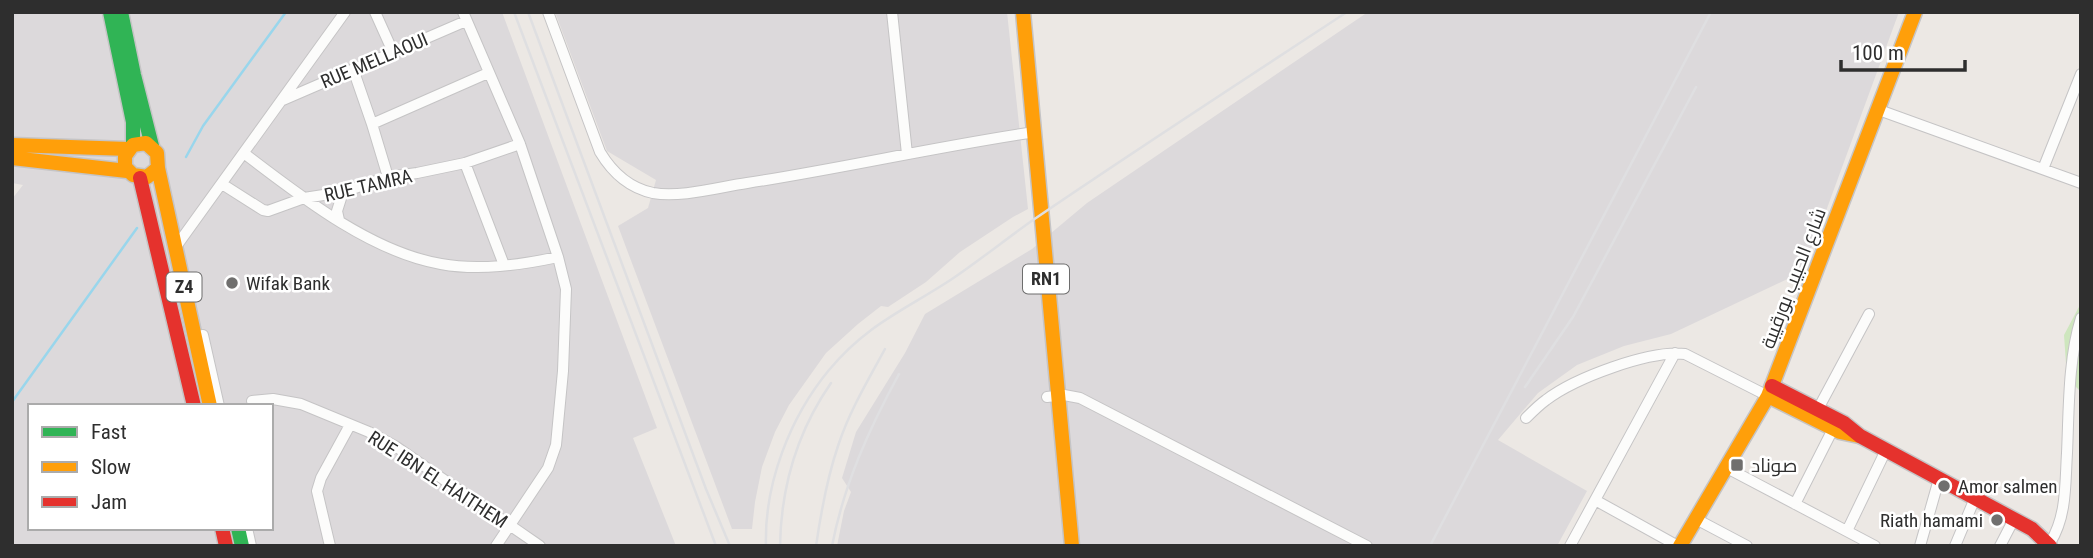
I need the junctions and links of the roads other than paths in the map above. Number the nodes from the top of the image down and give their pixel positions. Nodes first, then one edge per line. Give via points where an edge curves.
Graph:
1 (110, 12) edge
2 (121, 12) edge
3 (345, 12) edge
4 (375, 12) edge
5 (548, 12) edge
6 (892, 12) edge
7 (1015, 12) edge
8 (1023, 12) edge
9 (1915, 12) edge
10 (464, 17) edge
11 (393, 52) junction
12 (353, 69) junction
13 (304, 70) junction
14 (488, 73) junction
15 (2081, 74) edge
16 (313, 86) junction
17 (283, 100) junction
18 (1880, 110) junction
19 (372, 124) junction
20 (1031, 133) junction
21 (520, 144) junction
22 (12, 145) edge
23 (152, 146) junction
24 (131, 147) junction
25 (245, 154) junction
26 (907, 154) junction
27 (12, 158) edge
28 (465, 163) junction
29 (97, 168) junction
30 (158, 168) junction
31 (2043, 169) junction
32 (134, 175) junction
33 (388, 177) junction
34 (2081, 183) edge
35 (222, 184) junction
36 (344, 192) junction
37 (145, 198) junction
38 (304, 198) junction
39 (150, 213) junction
40 (339, 220) junction
41 (176, 255) junction
42 (558, 257) junction
43 (504, 265) junction
44 (1869, 314) dead end
45 (2081, 318) edge
46 (1675, 353) junction
47 (1770, 391) junction
48 (1052, 396) junction
49 (252, 401) dead end
50 (187, 404) edge
51 (194, 404) edge
52 (210, 404) edge
53 (219, 404) edge
54 (1818, 410) junction
55 (1525, 418) dead end
56 (351, 425) junction
57 (1833, 429) junction
58 (1860, 436) junction
59 (1886, 450) junction
60 (1727, 468) junction
61 (1939, 478) junction
62 (1975, 498) junction
63 (1595, 500) junction
64 (1795, 504) junction
65 (1696, 519) junction
66 (2014, 519) junction
67 (509, 526) junction
68 (1847, 531) junction
69 (2050, 545) edge
70 (330, 546) edge
71 (496, 546) edge
72 (540, 546) edge
73 (1062, 546) edge
74 (1072, 546) edge
75 (1367, 546) edge
76 (1570, 546) edge
77 (1679, 546) edge
78 (1747, 546) edge
79 (1875, 546) edge
80 (1920, 546) edge
81 (1955, 546) edge
82 (2000, 546) edge

1 - 24 main road via 133,122
2 - 23 main road
3 - 13 street
4 - 11 street
5 - 26 street via 600,152 617,174 639,189 674,194
6 - 26 street
7 - 20 main road, RN1
8 - 20 main road, RN1
9 - 18 main road, شارع الحبيب بورقيبة
10 - 11 street, RUE MELLAOUI
10 - 14 street
11 - 12 street, RUE MELLAOUI
12 - 16 street, RUE MELLAOUI
12 - 19 street
13 - 16 street
13 - 17 street
14 - 19 street
14 - 21 street
15 - 31 street
16 - 17 street, RUE MELLAOUI
17 - 25 street
18 - 31 street
18 - 47 main road, شارع الحبيب بورقيبة
19 - 33 street
20 - 26 street
20 - 48 main road, RN1
21 - 28 street, RUE TAMRA
21 - 42 street
22 - 24 main road
23 - 24 main road via 139,143
23 - 30 main road via 159,158
24 - 32 main road via 124,160
25 - 35 street
25 - 38 street
27 - 29 main road
28 - 33 street, RUE TAMRA
28 - 43 street
29 - 32 main road
29 - 37 main road
30 - 32 main road via 148,177
30 - 41 main road, Z4
31 - 34 street
32 - 37 main road, Z4
33 - 36 street, RUE TAMRA
35 - 38 street, RUE TAMRA via 263,211
35 - 41 street
36 - 38 street, RUE TAMRA
36 - 40 street
37 - 39 main road, Z4
38 - 40 street
39 - 50 street via 147,227
39 - 51 main road, Z4
40 - 43 street via 423,260 461,266
41 - 52 main road, Z4
41 - 53 street via 190,277
42 - 43 street
42 - 67 street via 567,300 556,445 548,468
44 - 54 street
45 - 69 street via 2073,362 2064,501
46 - 47 street
46 - 55 street via 1572,384
46 - 63 street
47 - 54 main road
47 - 57 main road
47 - 60 main road, شارع الحبيب بورقيبة
48 - 73 main road, RN1
48 - 74 main road, RN1
48 - 75 street via 1080,398
49 - 56 street, RUE IBN EL HAITHEM via 301,404
54 - 58 main road
56 - 67 street, RUE IBN EL HAITHEM via 395,446
56 - 70 street via 317,491
57 - 58 main road
57 - 64 street
58 - 59 main road
59 - 61 main road
59 - 68 street
60 - 64 street
60 - 65 main road, شارع الحبيب بورقيبة
61 - 62 main road
61 - 80 street
62 - 66 main road
62 - 81 street
63 - 76 street
63 - 77 street
64 - 68 street
65 - 77 main road, شارع الحبيب بورقيبة
65 - 78 street
66 - 69 main road
66 - 82 street
67 - 71 street
67 - 72 street, RUE IBN EL HAITHEM
68 - 79 street

